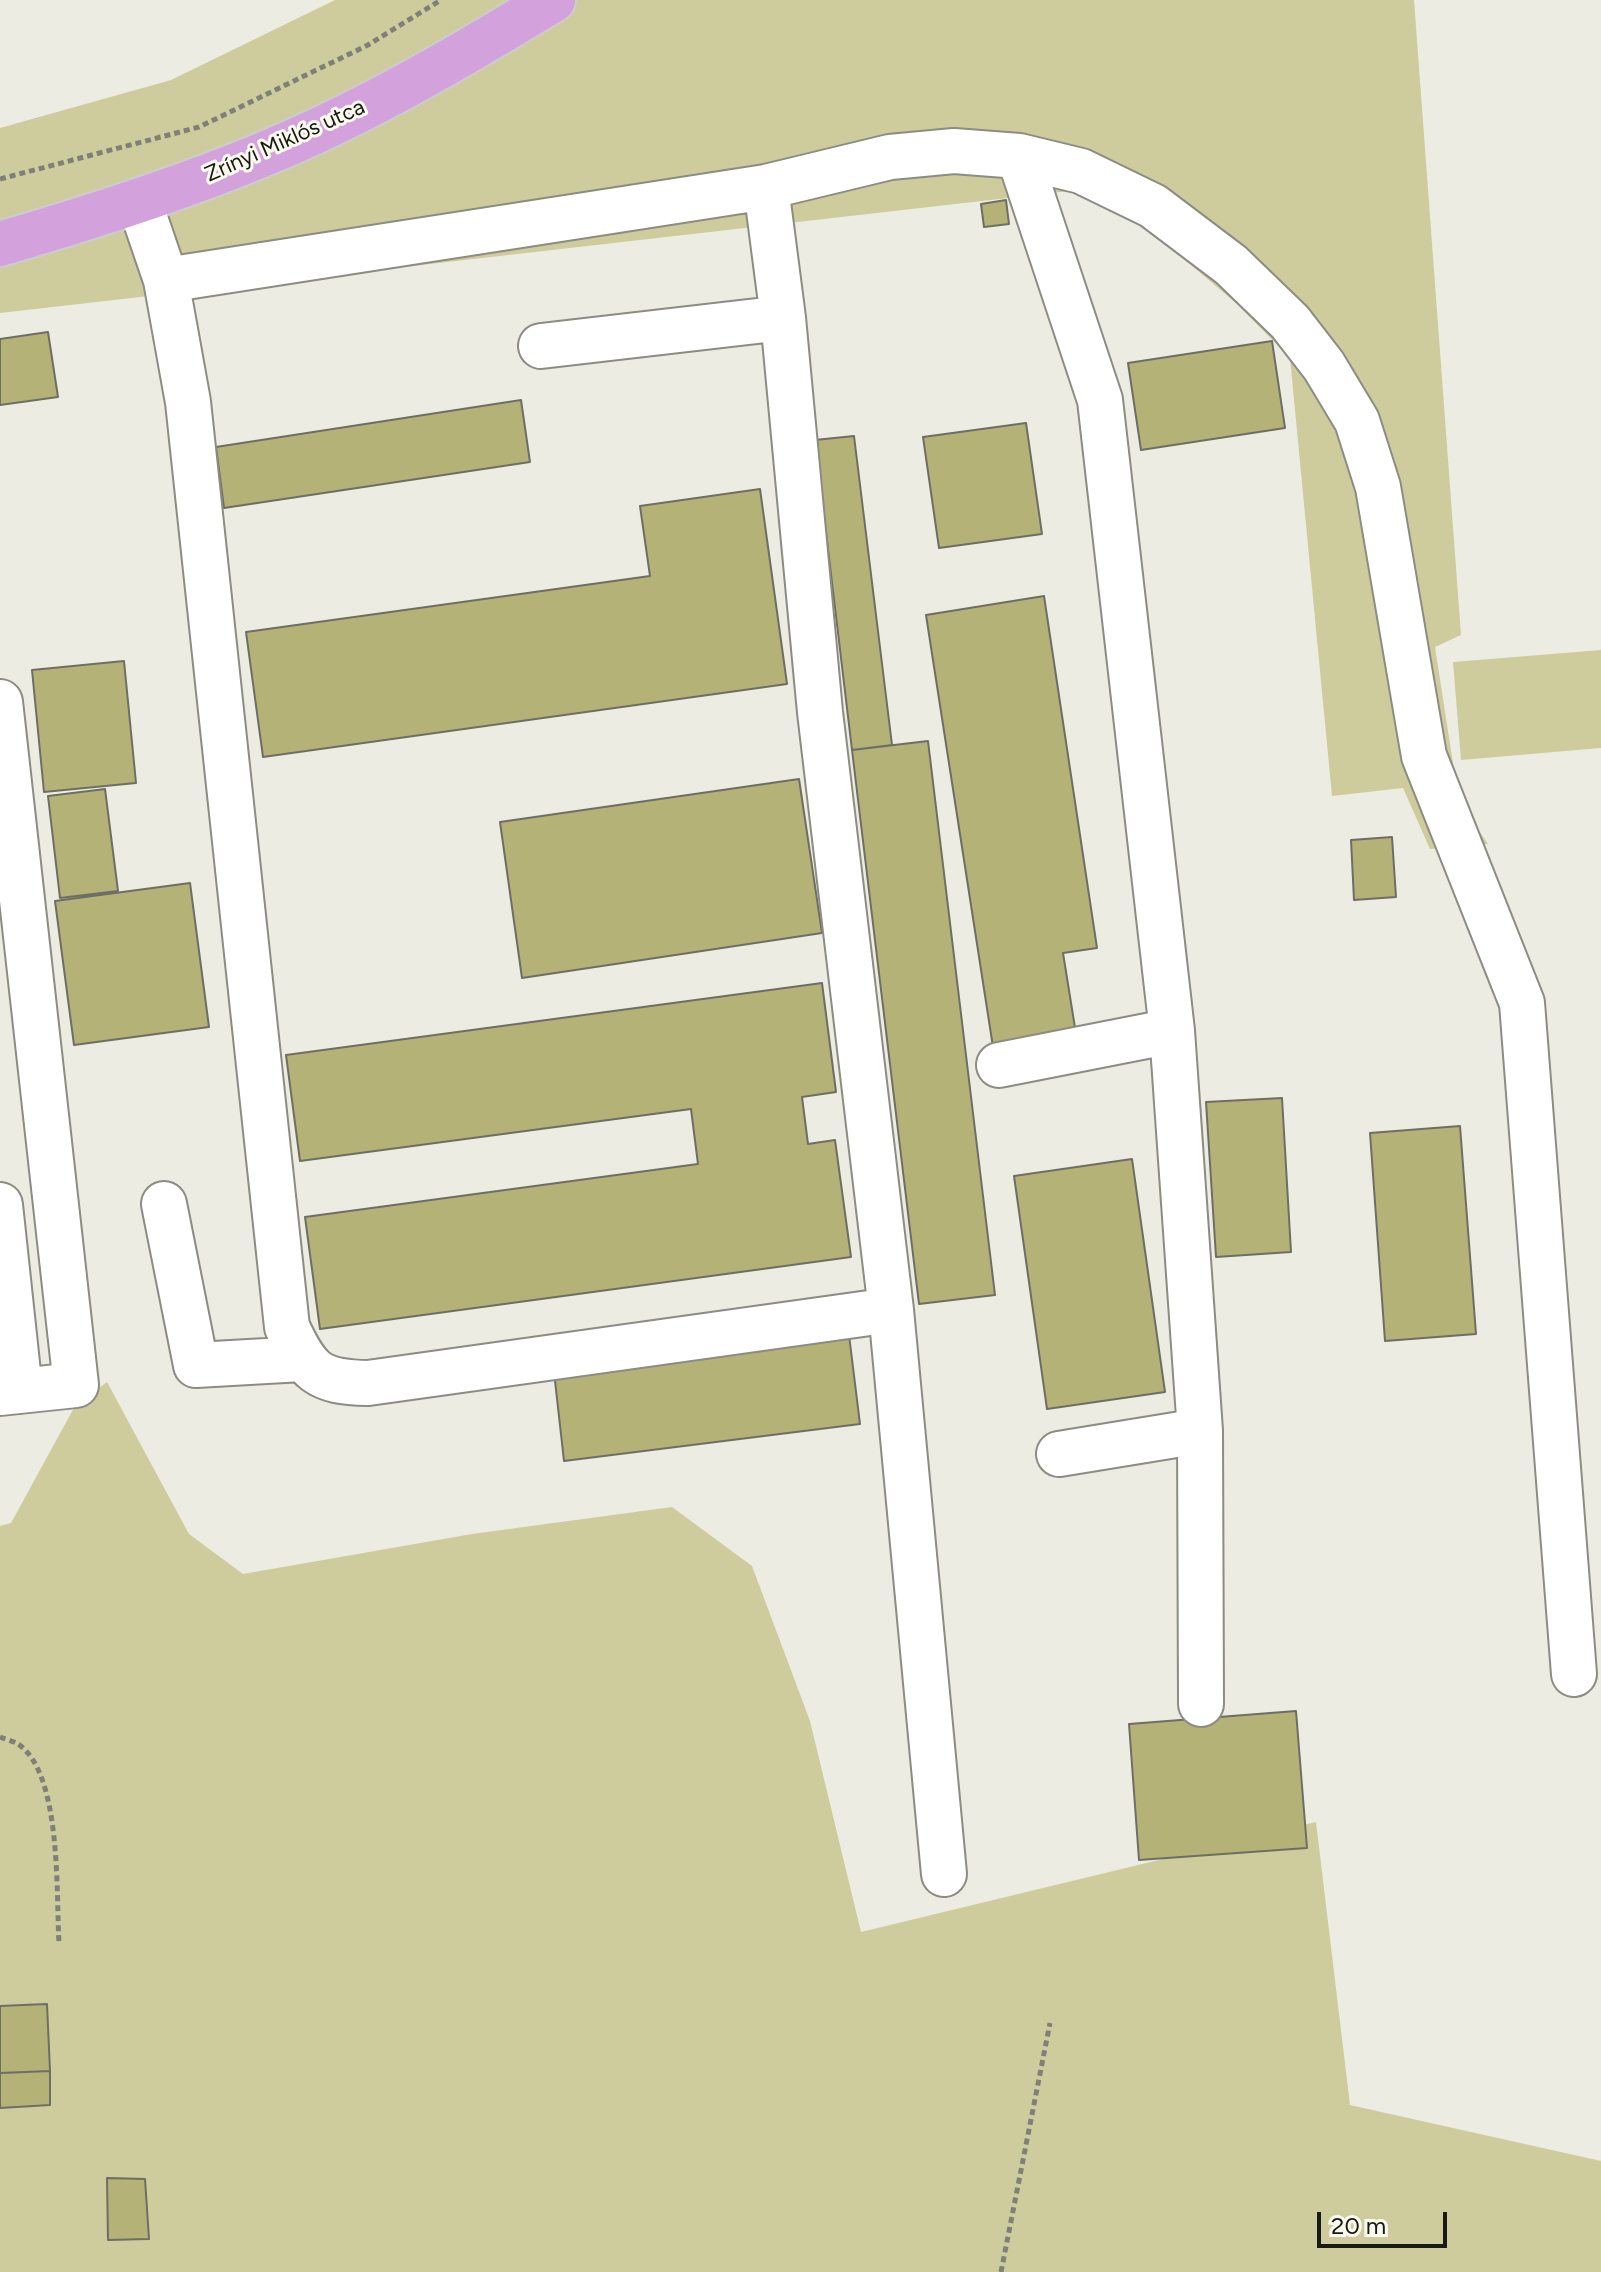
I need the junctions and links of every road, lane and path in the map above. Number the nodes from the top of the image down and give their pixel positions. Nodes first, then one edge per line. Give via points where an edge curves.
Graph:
1 (441, 0) edge
2 (553, 0) edge
3 (1019, 156) junction
4 (0, 179) edge
5 (766, 187) junction
6 (139, 201) junction
7 (0, 244) edge
8 (166, 280) junction
9 (783, 318) junction
10 (541, 346) dead end
11 (0, 702) edge
12 (17, 1006) edge
13 (1172, 1031) junction
14 (999, 1065) dead end
15 (164, 1204) dead end
16 (0, 1205) edge
17 (891, 1310) junction
18 (302, 1359) junction
19 (10, 1392) edge
20 (1200, 1431) junction
21 (1059, 1454) dead end
22 (1574, 1674) dead end
23 (1201, 1704) dead end
24 (0, 1737) edge
25 (944, 1874) dead end
26 (59, 1943) dead end
27 (1050, 2023) dead end
28 (1001, 2272) edge

1 - 4 path via 368,45 199,127
2 - 6 main road, Zrínyi Miklós utca via 266,154
3 - 5 lane via 954,151 890,157
3 - 13 lane via 1100,400
3 - 22 lane via 1081,171 1153,206 1231,265 1290,322 1357,421 1378,487 1424,756 1522,1003
5 - 8 lane
5 - 9 lane
6 - 7 main road, Zrínyi Miklós utca
6 - 8 lane
8 - 18 lane via 188,402 287,1327
9 - 10 lane
9 - 17 lane via 820,712
11 - 12 lane
12 - 19 lane via 76,1385
13 - 14 lane
13 - 20 lane
15 - 18 lane via 196,1365
16 - 19 lane
17 - 18 lane via 368,1383 332,1383
17 - 25 lane
20 - 21 lane
20 - 23 lane
24 - 26 path via 19,1744 38,1770 50,1807
27 - 28 path

